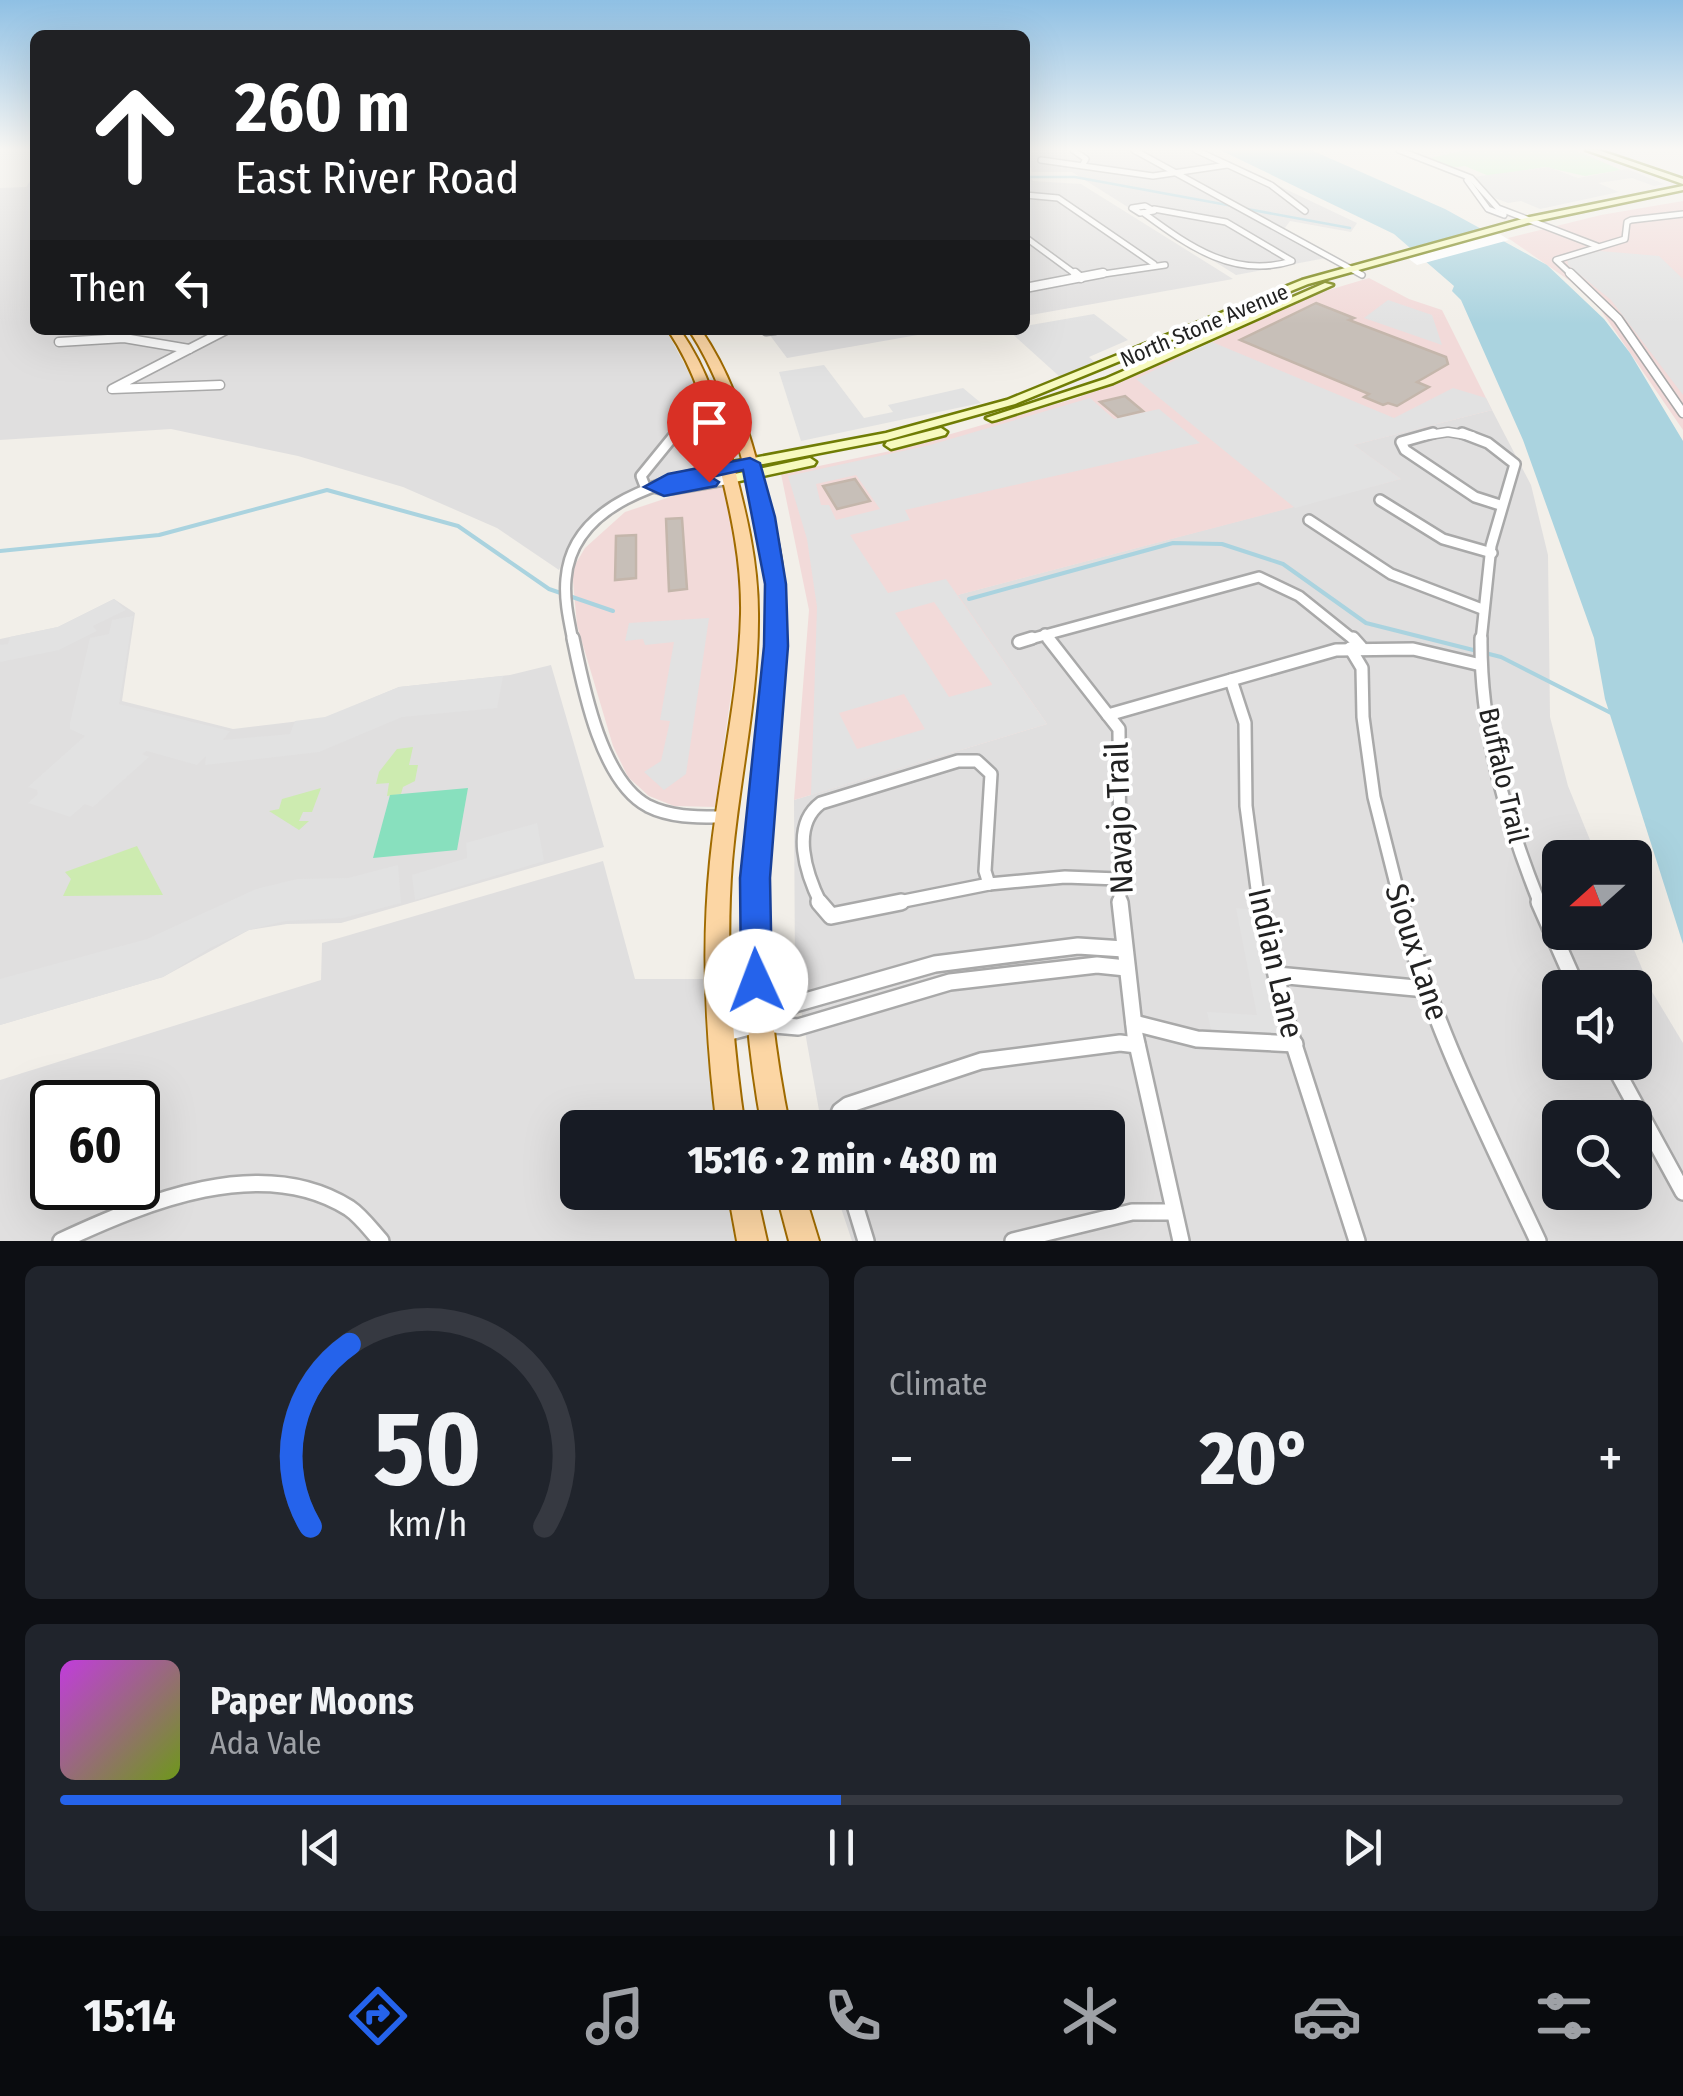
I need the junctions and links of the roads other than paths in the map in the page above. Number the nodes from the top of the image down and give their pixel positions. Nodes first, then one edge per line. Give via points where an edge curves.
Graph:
1 (1071, 208) edge
2 (1132, 208) edge
3 (1149, 208) edge
4 (1243, 208) edge
5 (1302, 208) edge
6 (1487, 208) edge
7 (1595, 208) edge
8 (1626, 208) edge
9 (1154, 209) junction
10 (1305, 211) dead end
11 (1145, 214) junction
12 (1683, 214) edge
13 (1276, 223) junction
14 (1533, 224) junction
15 (1241, 229) junction
16 (1030, 241) edge
17 (1594, 247) junction
18 (1408, 258) junction
19 (1154, 264) junction
20 (1165, 265) dead end
21 (1358, 272) junction
22 (1081, 278) junction
23 (1030, 287) edge
24 (217, 335) edge
25 (677, 335) edge
26 (698, 335) edge
27 (59, 342) dead end
28 (190, 349) junction
29 (220, 386) dead end
30 (1683, 413) edge
31 (684, 424) dead end
32 (752, 468) junction
33 (729, 473) junction
34 (650, 488) junction
35 (1380, 500) dead end
36 (1500, 506) junction
37 (1308, 520) dead end
38 (1492, 553) junction
39 (1482, 609) junction
40 (1045, 634) junction
41 (1020, 642) dead end
42 (1356, 648) junction
43 (1480, 662) junction
44 (1231, 680) junction
45 (1108, 715) junction
46 (727, 817) junction
47 (1119, 880) junction
48 (989, 884) junction
49 (1124, 949) junction
50 (1126, 968) junction
51 (1569, 970) edge
52 (1277, 975) junction
53 (1426, 988) junction
54 (1134, 1023) junction
55 (760, 1024) junction
56 (721, 1034) junction
57 (1295, 1044) junction
58 (1137, 1046) junction
59 (1622, 1080) edge
60 (729, 1110) edge
61 (773, 1110) edge
62 (844, 1110) edge
63 (1683, 1192) edge
64 (746, 1210) edge
65 (795, 1210) edge
66 (857, 1210) edge
67 (1174, 1212) junction
68 (60, 1241) edge
69 (381, 1241) edge
70 (752, 1241) edge
71 (804, 1241) edge
72 (866, 1241) edge
73 (1013, 1241) edge
74 (1181, 1241) edge
75 (1357, 1241) edge
76 (1538, 1241) edge

1 - 19 street
2 - 11 street
3 - 9 street
4 - 13 street
5 - 10 street
6 - 14 street
7 - 14 main road, North Stone Avenue
8 - 14 main road, North Stone Avenue
9 - 11 street
9 - 15 street
11 - 15 street via 1232,267 1252,270 1292,260
12 - 17 street via 1631,220 1628,237
13 - 15 street
13 - 21 street
14 - 17 street
14 - 18 main road, North Stone Avenue
14 - 18 main road, North Stone Avenue
16 - 22 street
17 - 30 street via 1559,256 1557,264 1618,319
18 - 21 main road, North Stone Avenue
19 - 20 street
19 - 22 street
21 - 32 main road, North Stone Avenue via 1282,290 1011,402
22 - 23 street
24 - 28 street
25 - 33 main road via 703,375
26 - 32 main road via 730,391
27 - 28 street via 124,338
28 - 29 street via 112,389
31 - 34 street via 644,466 641,476
32 - 33 main road, North Stone Avenue
32 - 55 main road via 773,564 776,646 755,878
33 - 34 street
33 - 46 main road via 748,572 747,664
34 - 46 street via 586,529 573,554 566,595 580,668 612,771 625,788 650,808 685,818
35 - 38 street via 1428,531
36 - 36 street, Buffalo Trail via 1515,468 1508,458 1454,429 1403,441 1405,450 1467,492
36 - 38 street, Buffalo Trail
37 - 39 street via 1390,576
38 - 39 street, Buffalo Trail
39 - 43 street, Buffalo Trail
40 - 41 street
40 - 42 street via 1259,577 1348,632
40 - 45 street
42 - 43 street, Navajo Trail via 1413,649
42 - 44 street, Navajo Trail
42 - 53 street, Sioux Lane via 1382,842
43 - 51 street, Buffalo Trail via 1512,822
44 - 45 street, Navajo Trail
44 - 52 street, Indian Lane via 1242,703 1247,817
45 - 47 street, Navajo Trail via 1118,730
46 - 56 main road via 718,925
47 - 48 street
47 - 49 street, Navajo Trail
48 - 48 street via 990,774 977,761 820,803 802,826 820,909 832,916
49 - 50 street, Navajo Trail
49 - 55 street via 1078,946 935,964 794,1004
50 - 54 street, Navajo Trail
50 - 55 street via 1097,965 950,982 798,1027
52 - 53 street
52 - 57 street, Indian Lane
53 - 76 street, Sioux Lane
54 - 57 street via 1197,1039
54 - 58 street, Navajo Trail
55 - 56 street
55 - 61 main road
56 - 60 main road
57 - 75 street, Indian Lane
58 - 62 street via 981,1061
58 - 67 street, Navajo Trail
59 - 63 street
64 - 70 main road
65 - 71 main road
66 - 72 street
67 - 73 street via 1132,1212
67 - 74 street, Navajo Trail
68 - 69 street via 105,1219 196,1192 272,1182 323,1191

